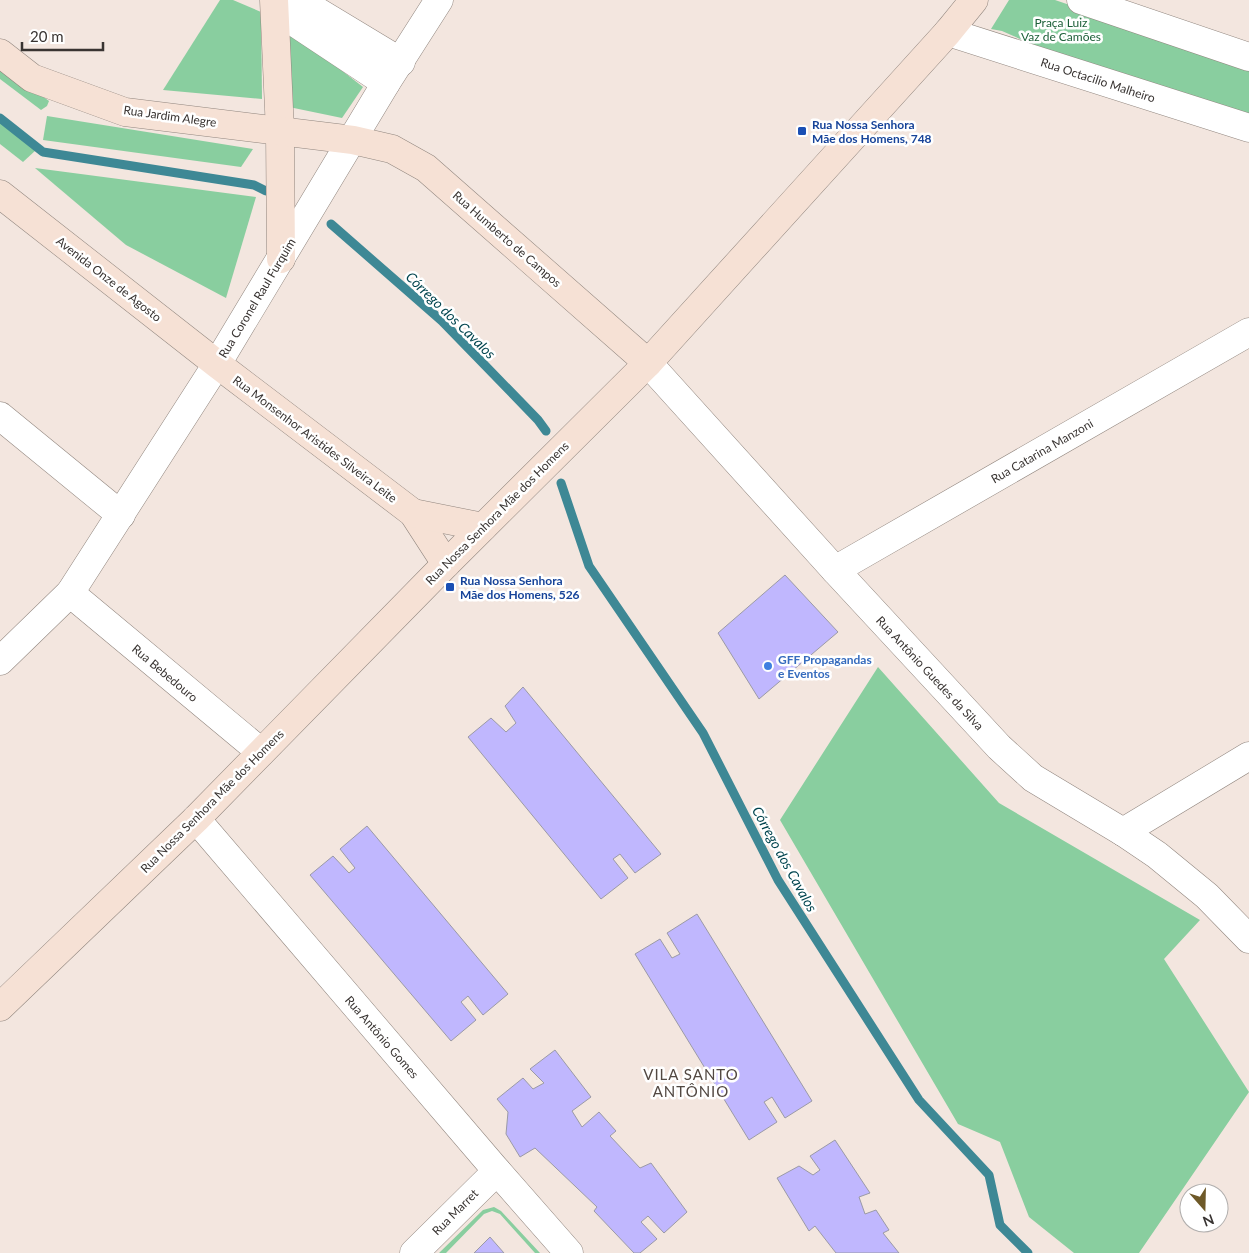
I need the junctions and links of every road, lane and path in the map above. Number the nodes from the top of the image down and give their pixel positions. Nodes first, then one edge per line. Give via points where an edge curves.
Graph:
1 (275, 0) edge
2 (291, 0) edge
3 (438, 0) edge
4 (974, 0) edge
5 (1081, 0) edge
6 (948, 32) junction
7 (0, 53) edge
8 (1249, 57) edge
9 (394, 72) junction
10 (1249, 128) edge
11 (280, 131) junction
12 (352, 140) junction
13 (0, 194) edge
14 (281, 259) junction
15 (1249, 332) edge
16 (648, 363) junction
17 (217, 364) junction
18 (0, 416) edge
19 (413, 513) junction
20 (121, 516) junction
21 (483, 527) junction
22 (446, 564) junction
23 (835, 570) junction
24 (70, 593) junction
25 (0, 661) edge
26 (261, 752) junction
27 (1249, 756) edge
28 (1183, 796) junction
29 (196, 820) junction
30 (1123, 832) junction
31 (1157, 855) junction
32 (1249, 939) edge
33 (0, 1007) edge
34 (497, 1171) junction
35 (414, 1253) edge
36 (569, 1253) edge

1 - 9 street via 288,18
1 - 11 street
2 - 9 street via 300,2
3 - 9 street, Rua Coronel Raul Furquim
4 - 6 street, Rua Nossa Senhora Mãe dos Homens
5 - 8 street
6 - 10 street, Rua Octacilio Malheiro
6 - 16 street, Rua Nossa Senhora Mãe dos Homens
7 - 11 street, Rua Jardim Alegre via 32,78 125,112
9 - 12 street, Rua Coronel Raul Furquim
11 - 12 street, Rua Jardim Alegre
11 - 14 street
12 - 14 street, Rua Coronel Raul Furquim
12 - 16 street, Rua Humberto de Campos via 392,150 426,168
13 - 17 street, Avenida Onze de Agosto
14 - 17 street, Rua Coronel Raul Furquim
15 - 23 street, Rua Catarina Manzoni
16 - 21 street, Rua Nossa Senhora Mãe dos Homens
16 - 23 street, Rua Antônio Guedes da Silva
17 - 19 street, Rua Monsenhor Aristides Silveira Leite
17 - 20 street, Rua Coronel Raul Furquim
18 - 20 street
19 - 21 street, Rua Monsenhor Aristides Silveira Leite
19 - 22 street, Rua Monsenhor Aristides Silveira Leite
20 - 24 street, Rua Coronel Raul Furquim
21 - 22 street, Rua Nossa Senhora Mãe dos Homens
22 - 26 street, Rua Nossa Senhora Mãe dos Homens
23 - 30 street, Rua Antônio Guedes da Silva via 999,748 1033,778
24 - 25 street, Rua Coronel Raul Furquim
24 - 26 street, Rua Bebedouro
26 - 29 street, Rua Nossa Senhora Mãe dos Homens
27 - 28 street
28 - 30 street
28 - 31 street via 1166,822
29 - 33 street, Rua Nossa Senhora Mãe dos Homens
29 - 34 street, Rua Antônio Gomes
30 - 31 street, Rua Antônio Guedes da Silva
31 - 32 street, Rua Antônio Guedes da Silva via 1207,896
34 - 35 street, Rua Marret
34 - 36 street, Rua Antônio Gomes

